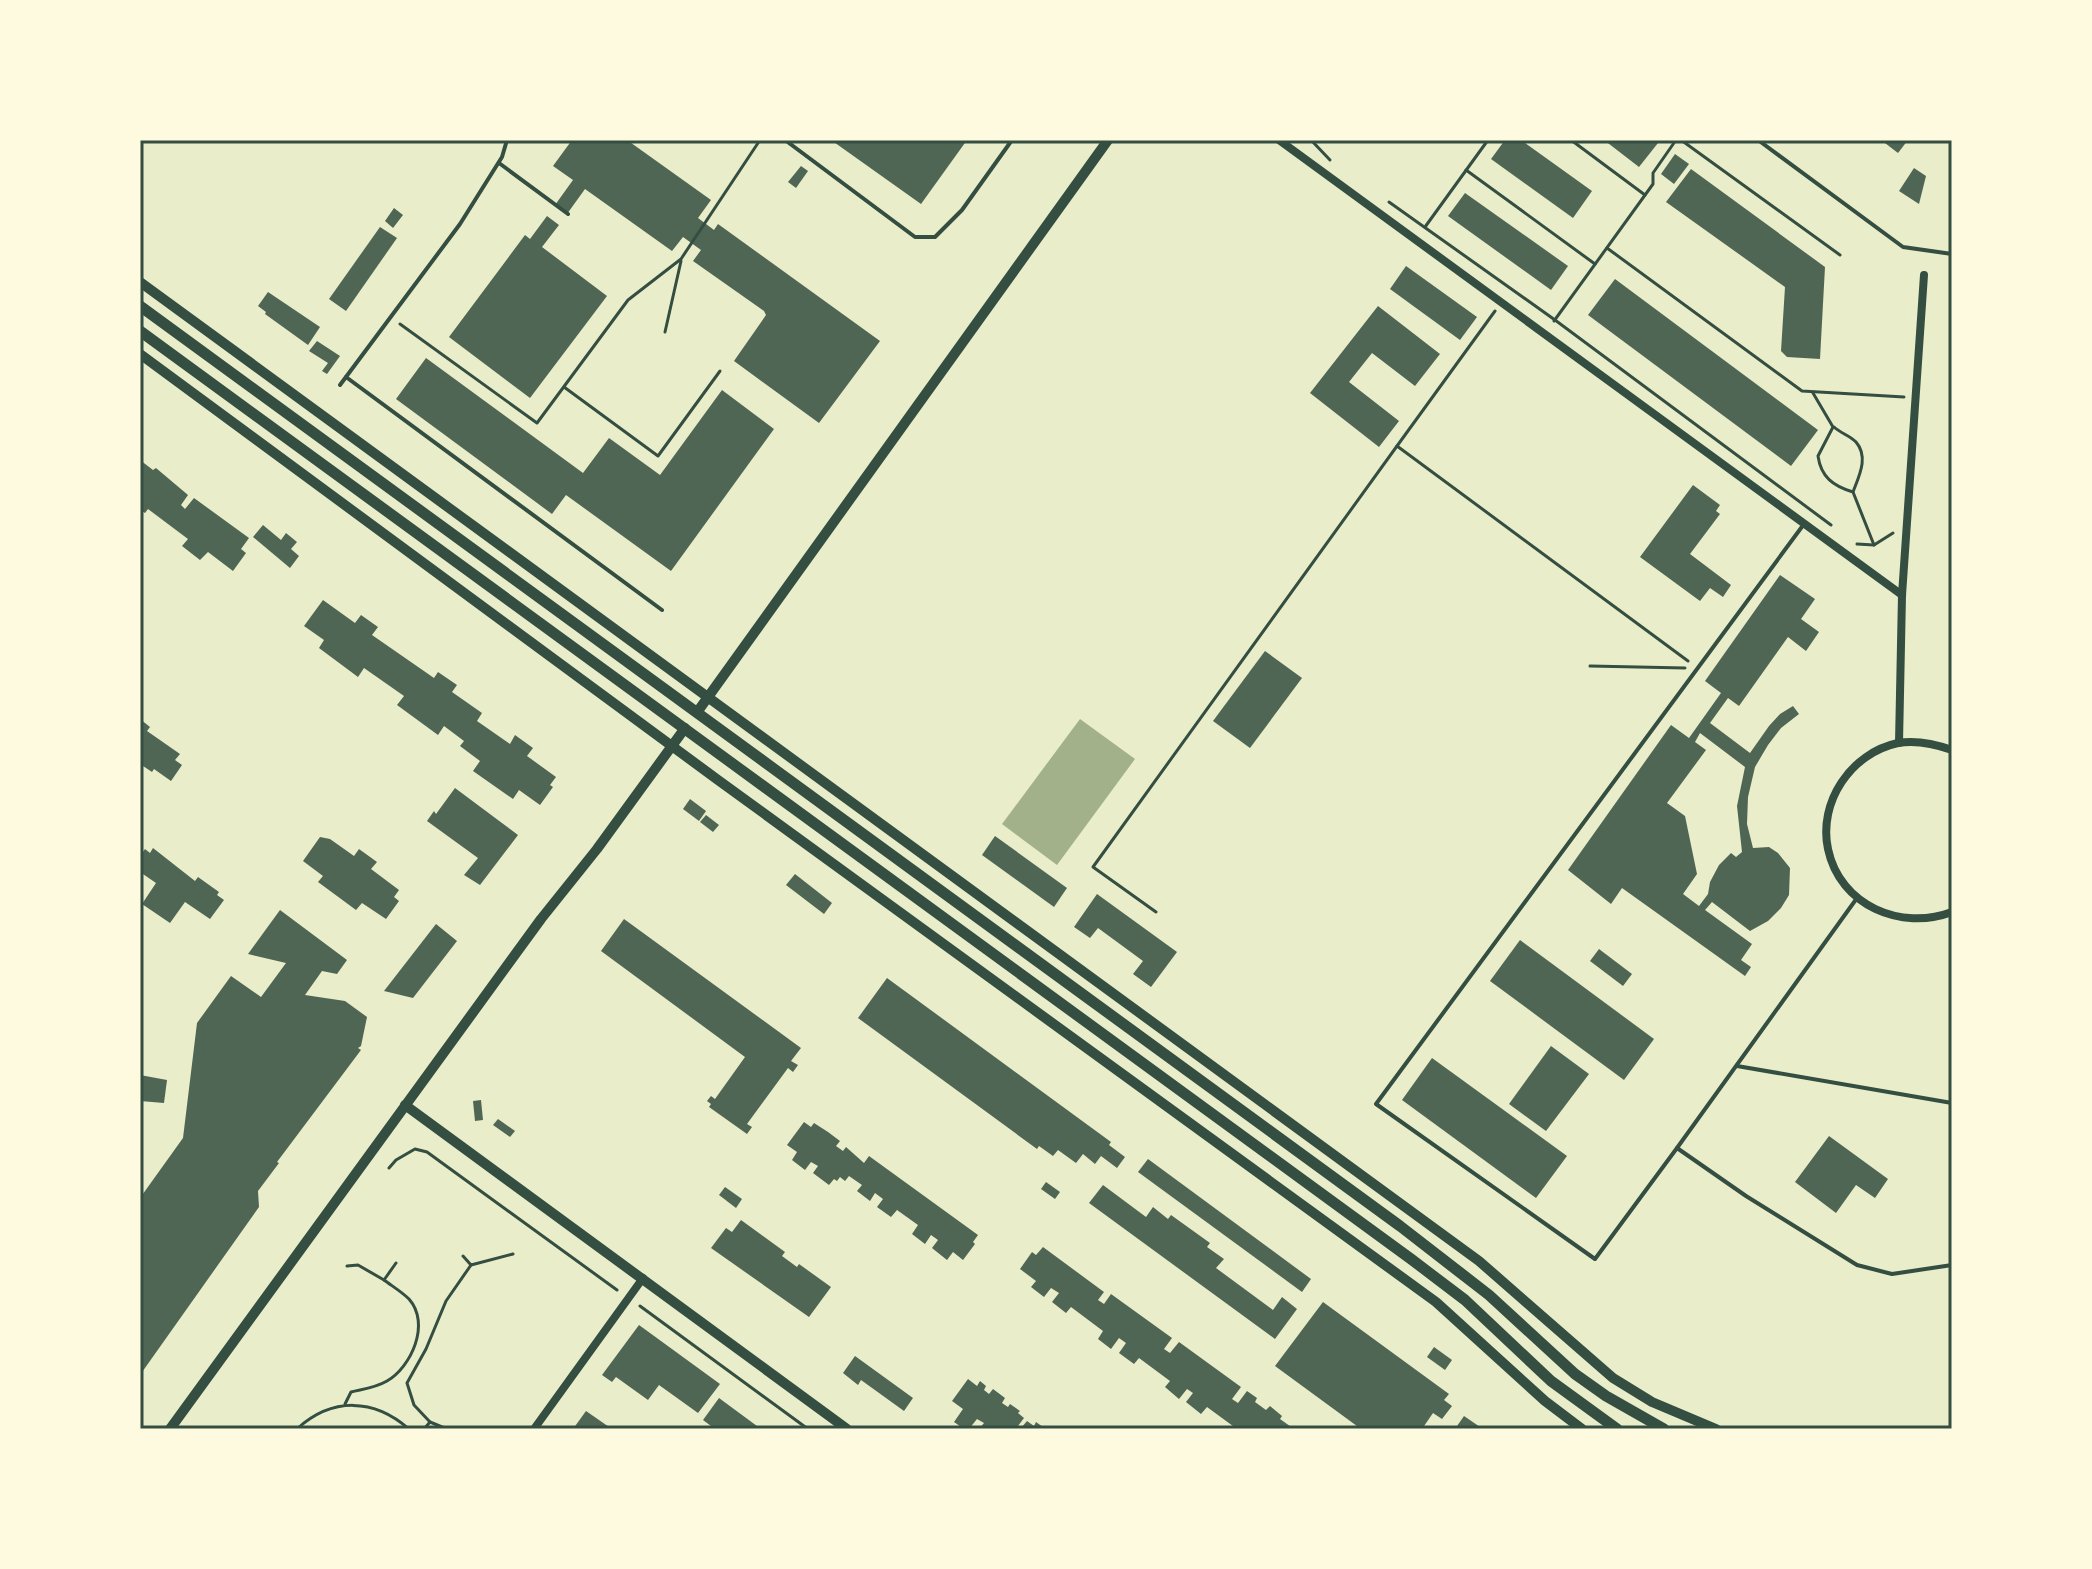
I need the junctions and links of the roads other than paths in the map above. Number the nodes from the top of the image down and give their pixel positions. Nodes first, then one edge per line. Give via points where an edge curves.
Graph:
1 (507, 140) edge
2 (785, 140) edge
3 (1012, 140) edge
4 (1108, 140) edge
5 (1279, 140) edge
6 (1758, 140) edge
7 (499, 163) junction
8 (568, 214) dead end
9 (1952, 254) edge
10 (1924, 275) dead end
11 (140, 282) edge
12 (140, 306) edge
13 (140, 331) edge
14 (140, 354) edge
15 (346, 377) junction
16 (340, 385) dead end
17 (1804, 524) junction
18 (1902, 595) junction
19 (662, 610) dead end
20 (708, 697) junction
21 (698, 711) junction
22 (685, 728) junction
23 (1899, 743) junction
24 (672, 746) junction
25 (1952, 750) edge
26 (1857, 898) junction
27 (1952, 912) edge
28 (1737, 1066) junction
29 (1952, 1103) edge
30 (405, 1105) junction
31 (1677, 1148) junction
32 (1952, 1265) edge
33 (643, 1278) junction
34 (170, 1429) edge
35 (534, 1429) edge
36 (847, 1429) edge
37 (1582, 1429) edge
38 (1617, 1429) edge
39 (1664, 1429) edge
40 (1716, 1429) edge

1 - 7 lane
2 - 3 lane via 915,237 935,237 962,210
4 - 20 street
5 - 17 street
6 - 9 lane via 1903,247
7 - 8 lane
7 - 15 lane
10 - 18 street
11 - 20 street
12 - 21 main road
13 - 22 main road
14 - 24 street
15 - 16 lane
15 - 19 lane
17 - 18 street
17 - 31 lane via 1376,1104 1595,1259
18 - 23 street
20 - 21 street
20 - 40 street via 1479,1261 1613,1378 1652,1402
21 - 22 main road
21 - 39 main road via 1453,1266 1575,1374
22 - 24 street
22 - 38 main road via 1420,1266 1465,1300 1551,1381
23 - 25 street via 1925,742
23 - 26 street via 1872,753 1850,770 1834,794 1826,821 1828,850 1838,876
24 - 30 street
24 - 37 street via 1436,1302
26 - 27 street via 1901,919 1926,920
26 - 28 lane
28 - 29 lane
28 - 31 lane
30 - 33 street
30 - 34 street
31 - 32 lane via 1857,1265 1892,1274
33 - 35 street
33 - 36 street

